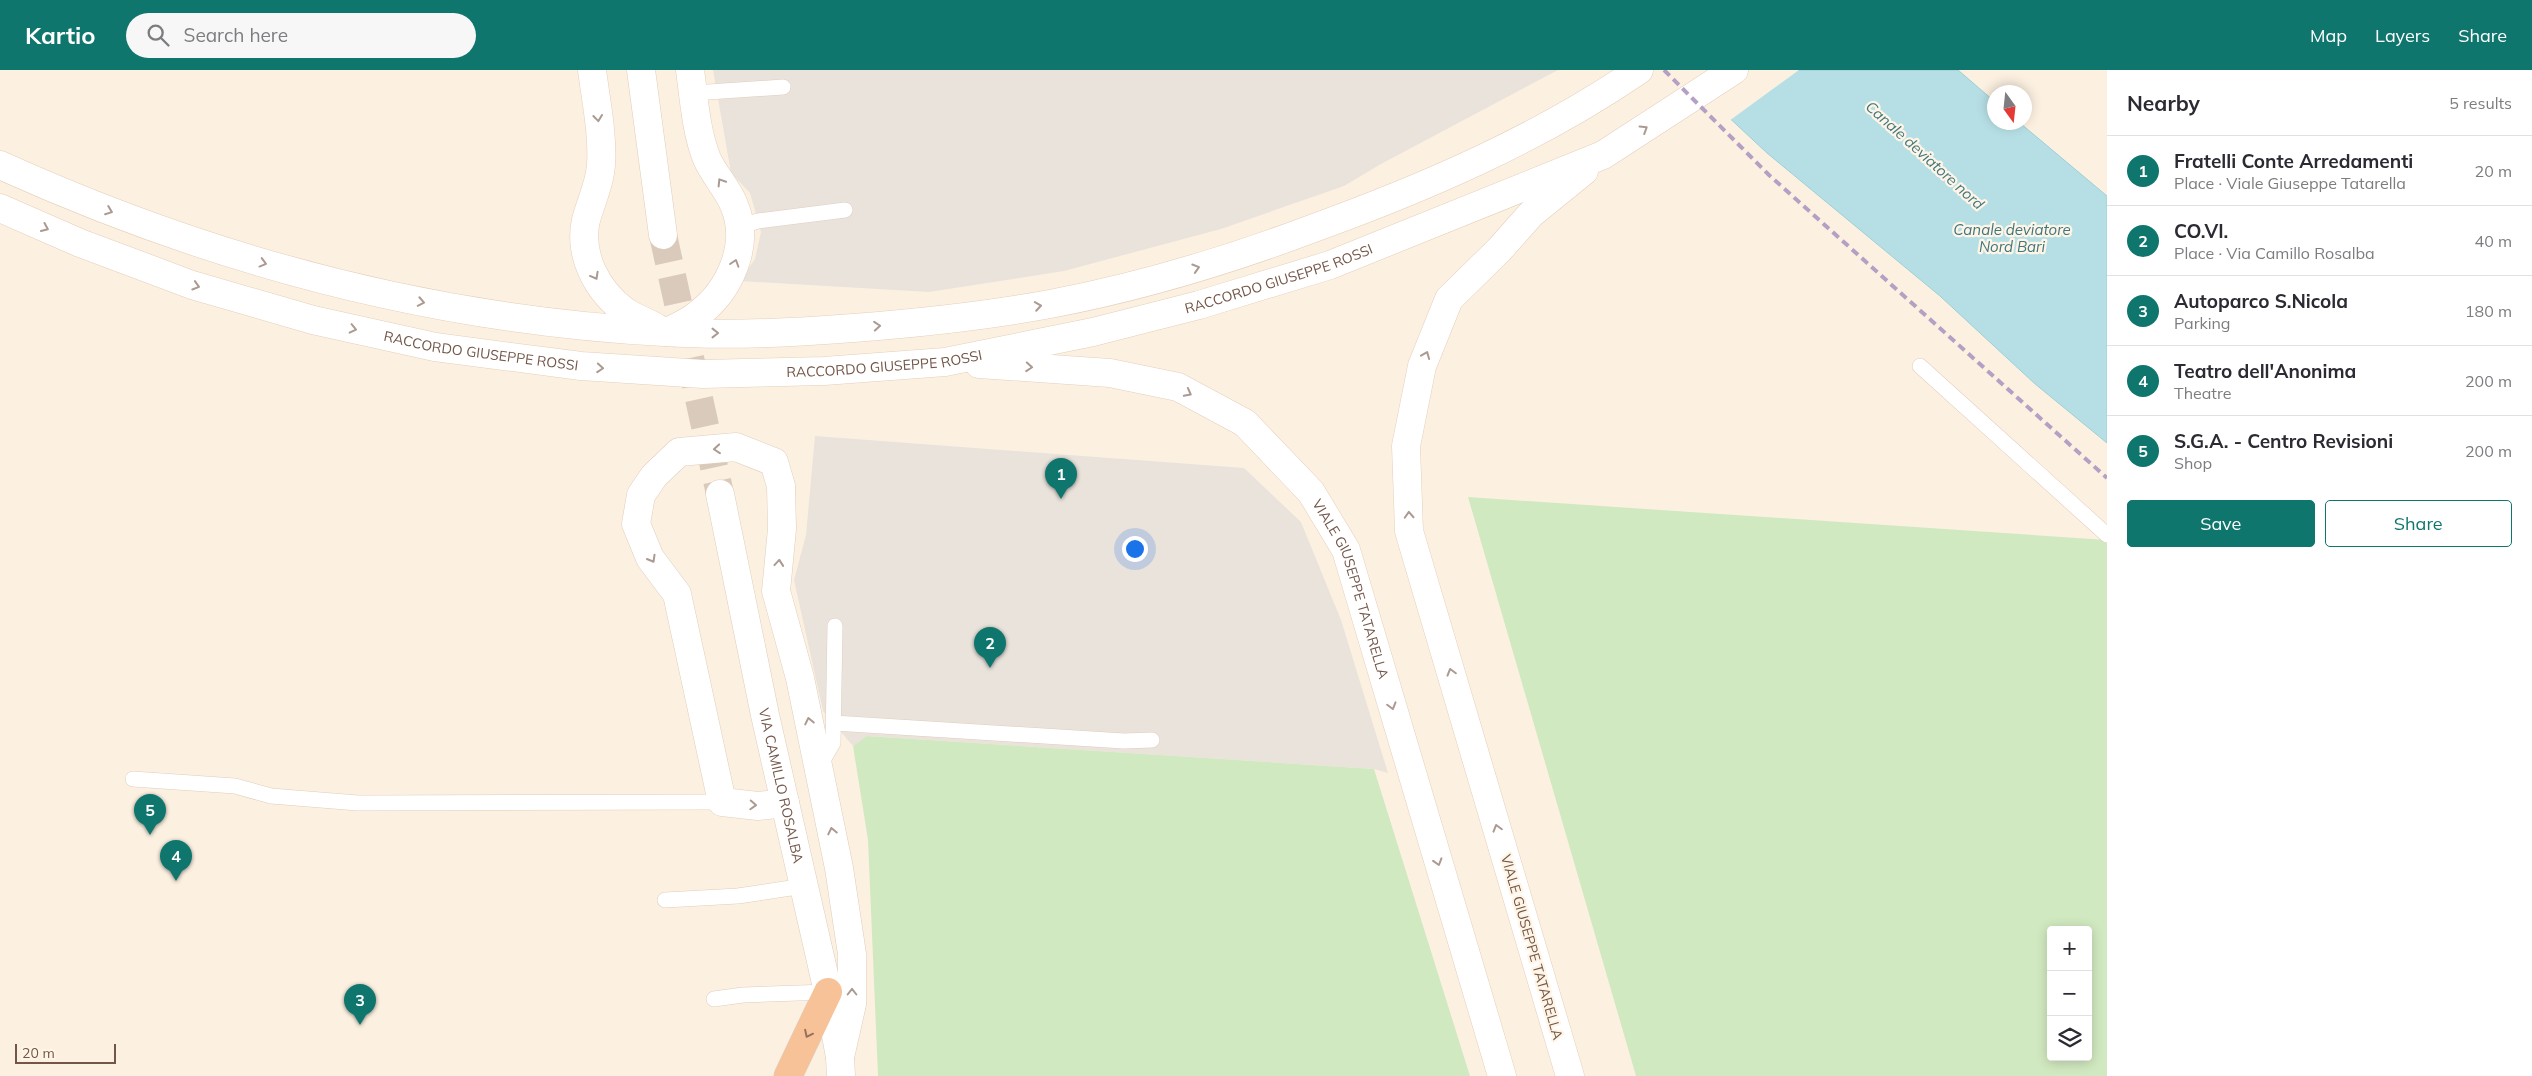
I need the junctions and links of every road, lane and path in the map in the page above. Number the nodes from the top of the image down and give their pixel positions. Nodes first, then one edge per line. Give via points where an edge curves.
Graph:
1 (592, 70) edge
2 (641, 70) edge
3 (1639, 70) edge
4 (1734, 70) edge
5 (692, 82) edge
6 (783, 87) dead end
7 (1603, 155) junction
8 (0, 165) edge
9 (0, 208) edge
10 (845, 210) dead end
11 (741, 226) junction
12 (663, 235) tunnel mouth
13 (666, 333) junction
14 (945, 362) junction
15 (1920, 366) dead end
16 (720, 494) tunnel mouth
17 (2107, 535) edge
18 (835, 626) dead end
19 (834, 723) junction
20 (1152, 740) dead end
21 (819, 769) junction
22 (133, 779) dead end
23 (722, 802) junction
24 (785, 803) junction
25 (804, 886) junction
26 (665, 900) dead end
27 (828, 992) junction
28 (714, 999) dead end
29 (840, 1066) edge
30 (788, 1076) edge
31 (1502, 1076) edge
32 (1570, 1076) edge

1 -> 13 main road via 601,165 586,222 587,260 610,297 627,312
2 - 12 main road
13 -> 3 main road via 759,333 942,321 1051,304 1175,274 1366,210 1468,165 1572,111
7 -> 4 main road, RACCORDO GIUSEPPE ROSSI
5 - 6 lane
11 -> 5 main road via 734,204 708,161 700,139
7 - 14 main road, RACCORDO GIUSEPPE ROSSI via 1330,265 1199,305 1093,332
32 -> 7 main road, VIALE GIUSEPPE TATARELLA via 1409,531 1406,446 1422,366 1449,299 1531,214
8 -> 13 main road via 59,192 163,232 353,288 507,316
9 -> 14 main road, RACCORDO GIUSEPPE ROSSI via 80,243 192,285 313,320 435,347 581,366 703,374 824,371
10 - 11 lane
13 -> 11 main road via 698,315 719,294 735,267
14 -> 31 main road, VIALE GIUSEPPE TATARELLA via 1110,373 1178,387 1245,423 1311,492 1346,550
15 - 17 lane
16 - 24 main road, VIA CAMILLO ROSALBA
18 - 19 lane
19 - 20 lane
19 - 21 lane via 833,743
21 -> 23 main road via 800,678 776,591 782,529 781,486 774,462 736,447 679,452 654,476 642,495 636,524 650,558 677,594
29 -> 21 main road via 852,1004 852,954
22 - 23 lane via 235,786 271,796 358,803
23 -> 24 main road via 758,806
24 - 25 main road, VIA CAMILLO ROSALBA
25 - 26 lane via 738,896
25 - 27 main road, VIA CAMILLO ROSALBA
27 - 28 lane
27 - 29 main road, VIA CAMILLO ROSALBA
27 -> 30 highway

